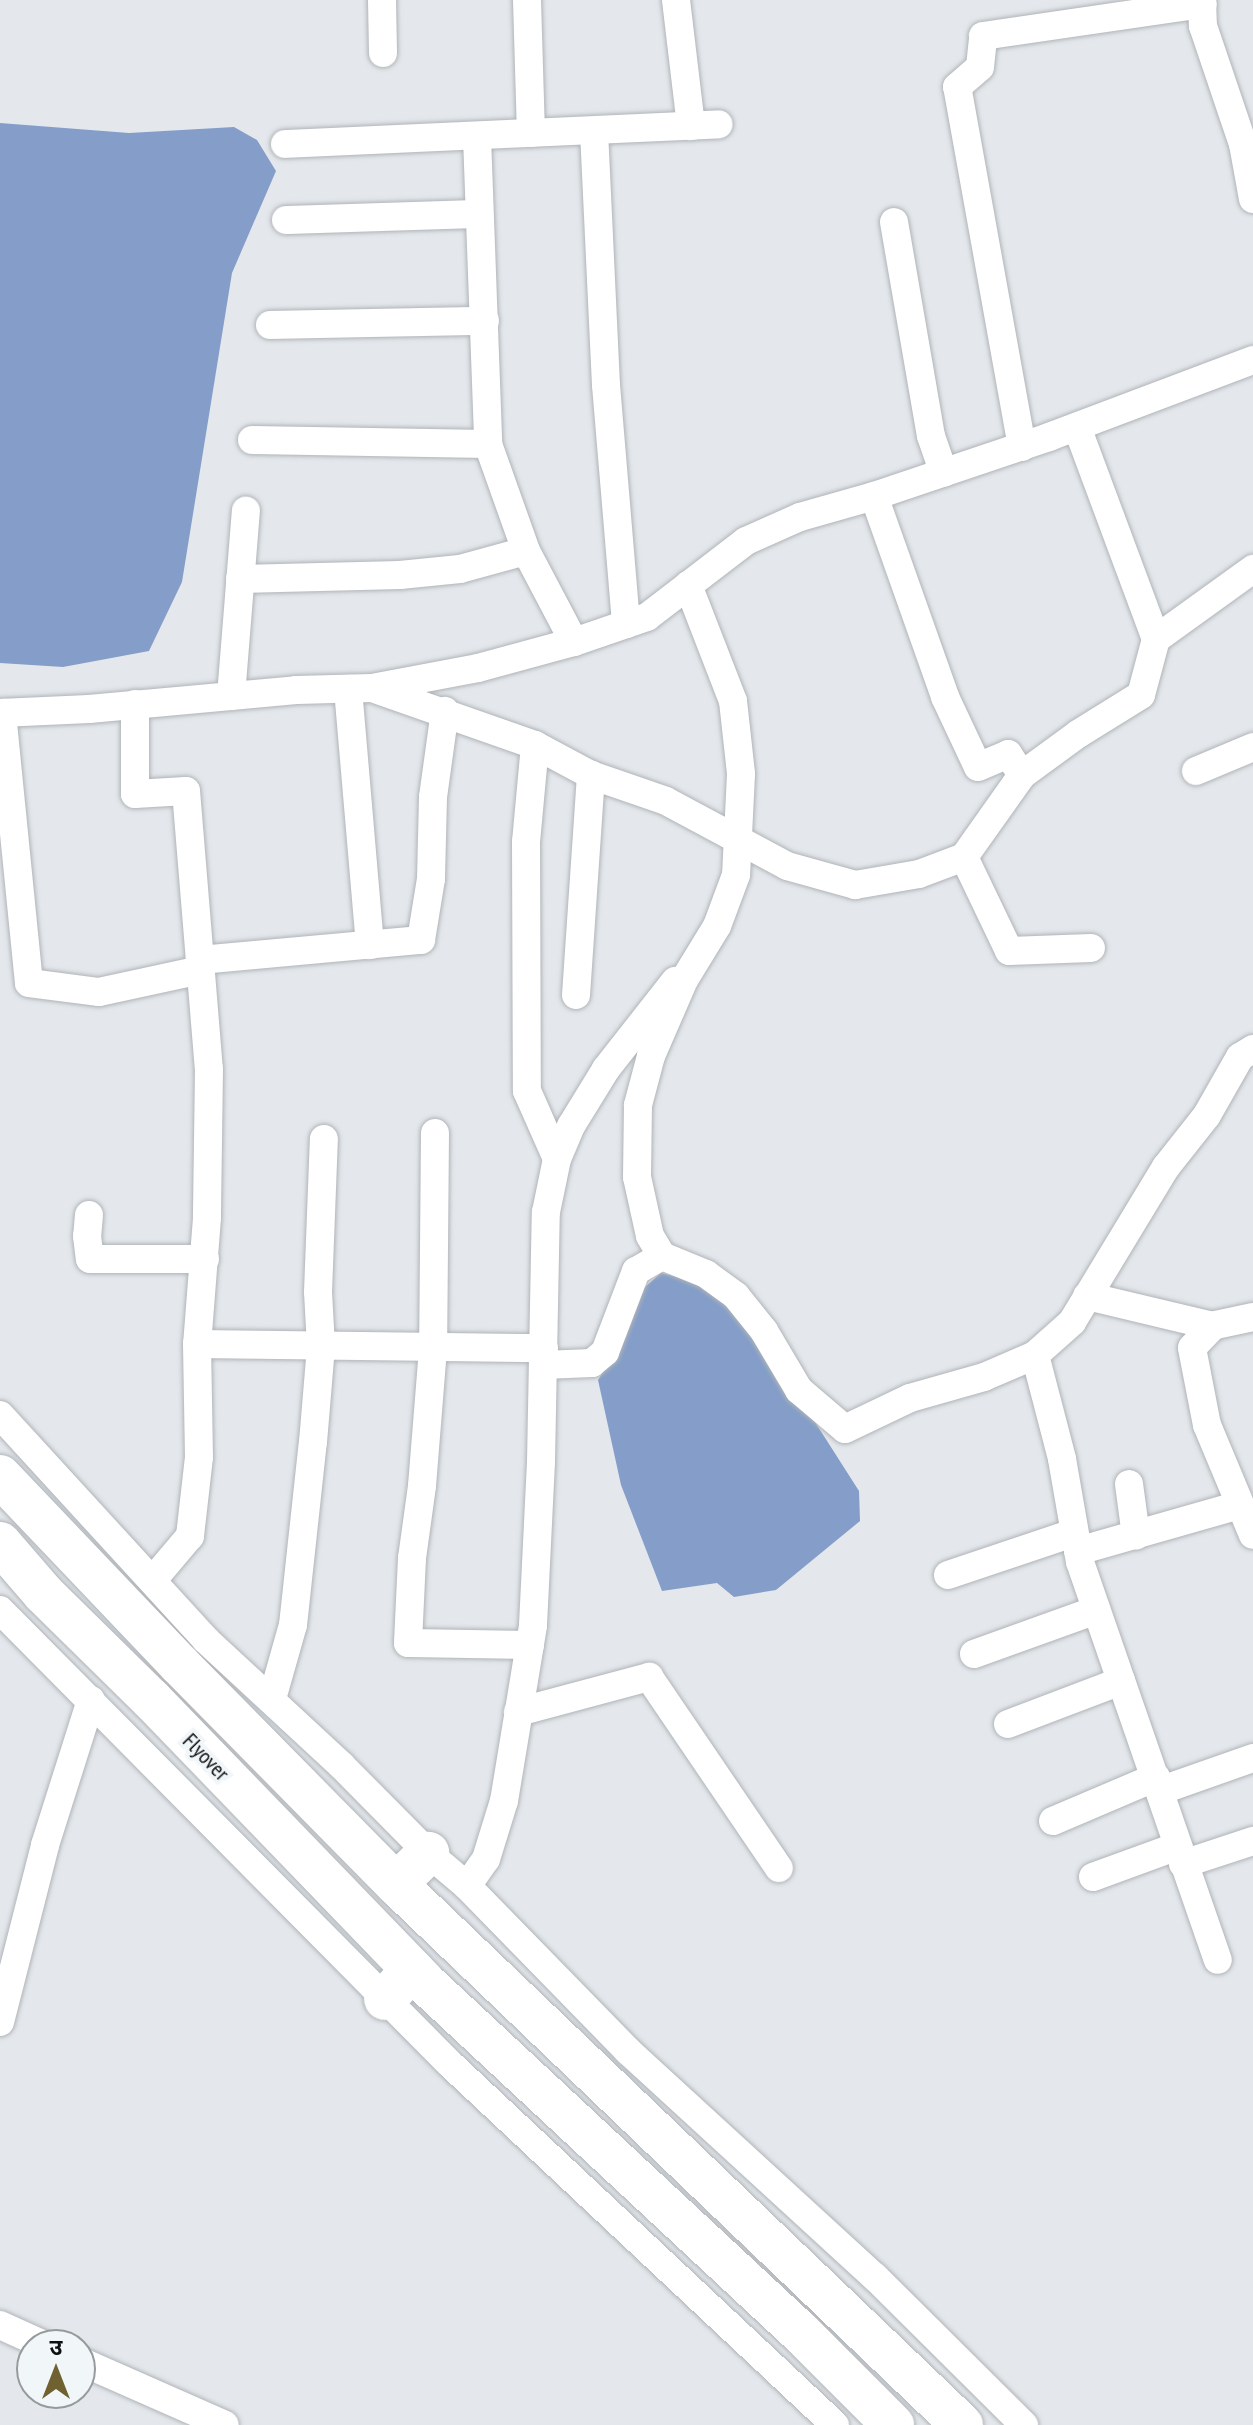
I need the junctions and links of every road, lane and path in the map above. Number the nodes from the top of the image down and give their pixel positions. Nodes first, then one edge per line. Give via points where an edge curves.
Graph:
1 (382, 0) edge
2 (527, 0) edge
3 (676, 0) edge
4 (1202, 2) edge
5 (383, 53) dead end
6 (719, 124) dead end
7 (691, 126) junction
8 (594, 131) junction
9 (531, 133) junction
10 (477, 137) junction
11 (285, 144) dead end
12 (1253, 199) edge
13 (478, 214) junction
14 (286, 220) dead end
15 (894, 222) dead end
16 (485, 321) junction
17 (270, 325) dead end
18 (1253, 360) edge
19 (1077, 427) junction
20 (252, 440) dead end
21 (488, 444) junction
22 (1022, 447) junction
23 (944, 473) junction
24 (874, 496) junction
25 (246, 511) dead end
26 (526, 551) junction
27 (1253, 569) edge
28 (240, 579) junction
29 (688, 585) junction
30 (626, 624) junction
31 (1156, 639) junction
32 (574, 642) junction
33 (360, 689) junction
34 (231, 696) junction
35 (135, 704) junction
36 (445, 711) junction
37 (1, 713) edge
38 (535, 745) junction
39 (1253, 747) edge
40 (1196, 771) dead end
41 (591, 775) junction
42 (1022, 775) junction
43 (739, 839) junction
44 (964, 857) junction
45 (710, 936) junction
46 (370, 945) junction
47 (1091, 948) dead end
48 (201, 965) junction
49 (576, 995) dead end
50 (1253, 1049) edge
51 (435, 1133) dead end
52 (324, 1139) dead end
53 (557, 1159) junction
54 (89, 1215) dead end
55 (662, 1256) junction
56 (205, 1259) junction
57 (1087, 1296) junction
58 (1253, 1317) edge
59 (1211, 1326) junction
60 (197, 1344) junction
61 (321, 1347) junction
62 (433, 1349) junction
63 (1035, 1355) junction
64 (543, 1356) junction
65 (0, 1415) edge
66 (0, 1476) edge
67 (1129, 1484) dead end
68 (1239, 1505) junction
69 (1253, 1535) edge
70 (1136, 1536) junction
71 (1075, 1542) junction
72 (0, 1543) edge
73 (948, 1575) dead end
74 (153, 1580) junction
75 (0, 1610) edge
76 (1096, 1610) junction
77 (530, 1645) junction
78 (974, 1654) dead end
79 (1121, 1681) junction
80 (272, 1699) junction
81 (91, 1700) junction
82 (518, 1712) junction
83 (1008, 1724) dead end
84 (1253, 1758) edge
85 (1159, 1783) junction
86 (1053, 1821) dead end
87 (1253, 1841) edge
88 (428, 1853) junction
89 (1180, 1855) junction
90 (779, 1868) dead end
91 (1093, 1877) dead end
92 (396, 1884) junction
93 (467, 1886) junction
94 (1218, 1960) dead end
95 (399, 1984) junction
96 (0, 2022) edge
97 (96, 2368) edge
98 (225, 2425) edge
99 (835, 2425) edge
100 (893, 2425) edge
101 (962, 2425) edge
102 (1024, 2425) edge

1 - 5 street
2 - 9 street
3 - 7 street
4 - 12 street via 1203,26 1243,144
4 - 22 street via 983,36 980,67 957,87
6 - 7 street
7 - 8 street
8 - 9 street
8 - 30 street via 606,385
9 - 10 street
10 - 11 street
10 - 13 street
13 - 14 street
13 - 16 street
15 - 23 street via 931,436
16 - 17 street
16 - 21 street
18 - 19 street
19 - 22 street
19 - 31 street
20 - 21 street
21 - 26 street
22 - 23 street
23 - 24 street
24 - 29 street via 800,517 746,541
24 - 42 street via 945,697 978,767 1008,754
25 - 28 street
26 - 28 street via 460,569
26 - 32 street
27 - 31 street
28 - 34 street
29 - 30 street via 647,617
29 - 43 street via 733,701 741,774
30 - 32 street
31 - 42 street via 1141,695
32 - 33 street via 478,668
33 - 34 street
33 - 36 street
33 - 46 street
34 - 35 street
35 - 37 street
35 - 48 street via 135,794 186,791
36 - 38 street
36 - 46 street via 421,940
37 - 48 street via 29,983 99,992
38 - 41 street
38 - 53 street via 526,842 527,1091
39 - 40 street
41 - 43 street via 666,801
41 - 49 street
42 - 44 street
43 - 44 street via 787,866 855,885 919,874
43 - 45 street via 736,875
44 - 47 street via 1009,951
45 - 53 street via 606,1069
45 - 55 street via 651,1056 638,1105 637,1177 650,1236
46 - 48 street
48 - 56 street via 209,1069
50 - 57 street via 1240,1057 1207,1115 1166,1167
51 - 62 street
52 - 61 street
53 - 64 street via 546,1212
54 - 56 street via 90,1259
55 - 63 street via 706,1274 736,1296 799,1390 845,1429 910,1398 984,1377
55 - 64 street via 636,1271 605,1352 592,1363
56 - 60 street
57 - 59 street
57 - 63 street via 1072,1322
58 - 59 street
59 - 68 street via 1192,1348 1207,1425
60 - 61 street
60 - 74 street via 199,1457 190,1536
61 - 62 street
61 - 80 street via 293,1625
62 - 64 street
62 - 77 street via 408,1643
63 - 71 street via 1062,1459
64 - 77 street
65 - 74 street
66 - 92 highway
67 - 70 street
68 - 69 street
68 - 70 street
70 - 71 street
71 - 73 street
71 - 76 street
72 - 95 highway, Flyover via 330,1888
74 - 80 street via 206,1640
75 - 81 street
76 - 78 street
76 - 79 street
77 - 82 street
79 - 83 street
79 - 85 street
80 - 88 street
81 - 95 street
81 - 96 street via 45,1845
82 - 90 street via 649,1677
82 - 93 street via 504,1801 486,1859
84 - 85 street
85 - 86 street
85 - 89 street
87 - 89 street
88 - 92 highway
88 - 93 street
89 - 91 street
89 - 94 street
92 - 101 highway
93 - 102 street via 628,2051 875,2277
95 - 99 street via 523,2134
95 - 100 highway, Flyover via 802,2334
97 - 98 street

